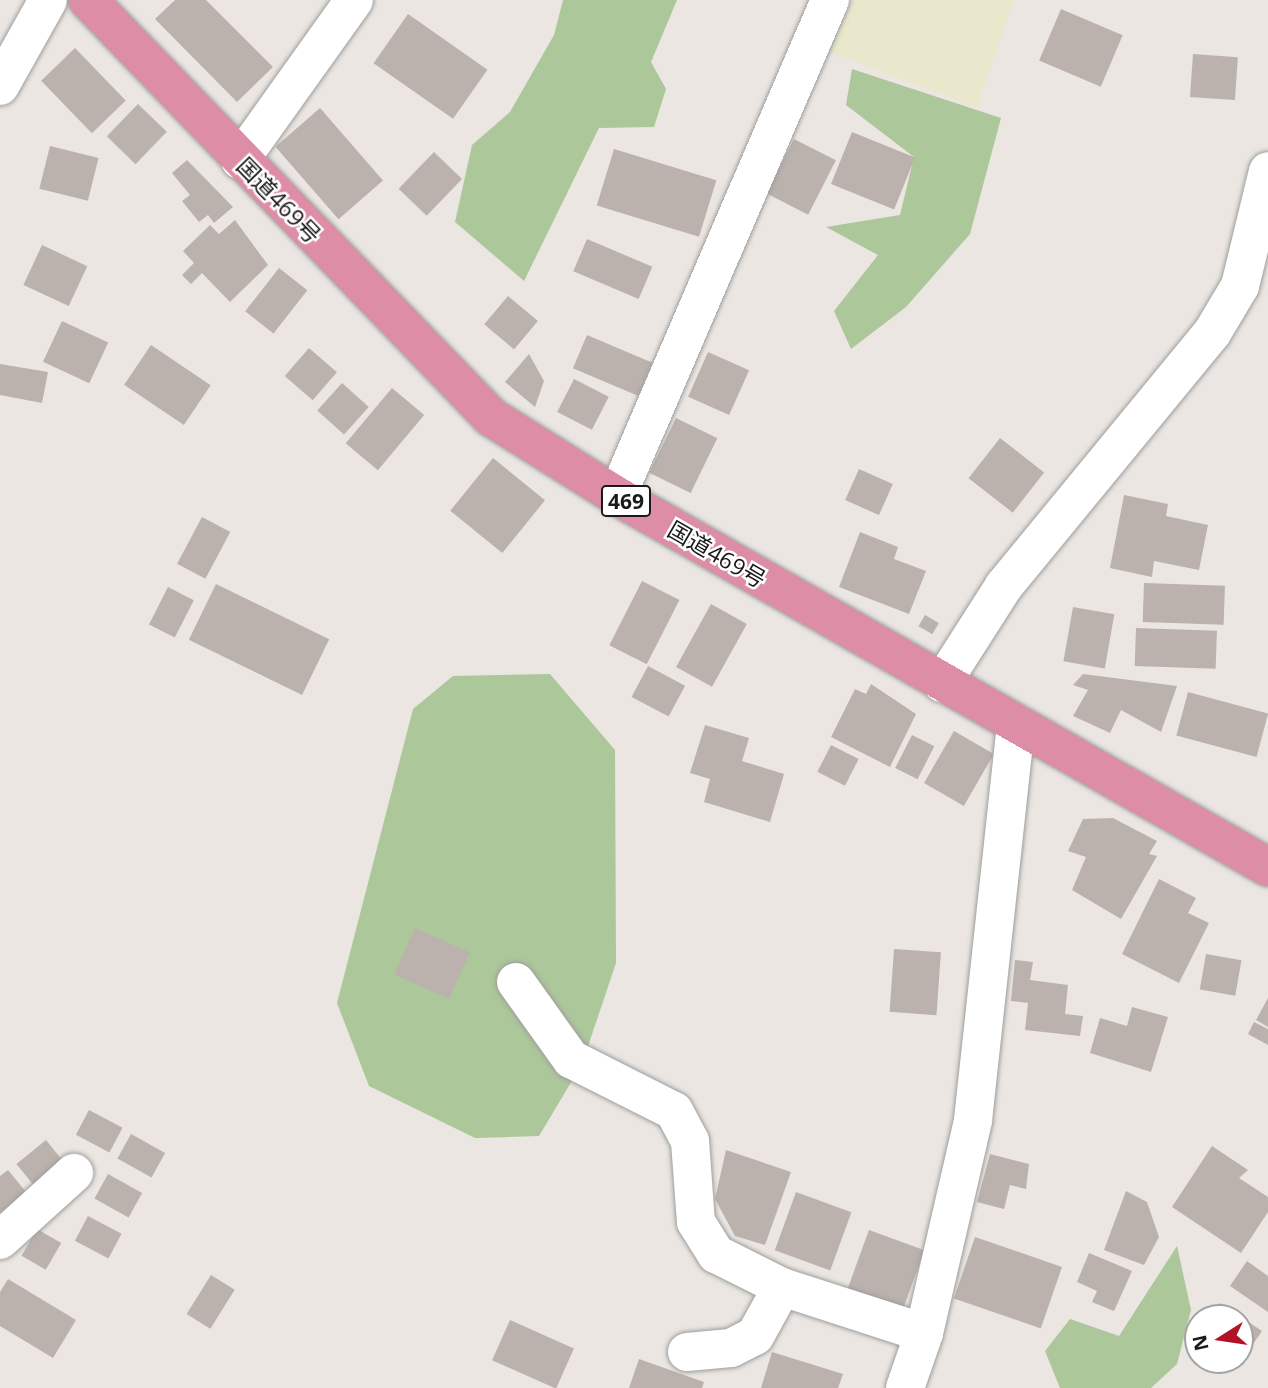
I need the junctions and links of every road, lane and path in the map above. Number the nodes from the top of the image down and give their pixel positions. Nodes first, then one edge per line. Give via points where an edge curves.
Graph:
1 (48, 0) edge
2 (88, 0) edge
3 (354, 0) edge
4 (830, 0) edge
5 (0, 86) edge
6 (240, 160) junction
7 (1268, 171) edge
8 (1254, 293) edge
9 (617, 496) junction
10 (942, 683) junction
11 (1016, 726) junction
12 (1268, 867) edge
13 (516, 982) dead end
14 (74, 1173) dead end
15 (0, 1240) edge
16 (782, 1286) junction
17 (924, 1333) junction
18 (687, 1352) dead end
19 (905, 1388) edge

1 - 5 street
2 - 6 highway, 国道469号 / 469
3 - 6 street
4 - 9 street
6 - 9 highway, 国道469号 / 469 via 491,416
7 - 8 street
8 - 10 street via 1212,332 1004,586
9 - 10 highway, 国道469号 / 469
10 - 11 highway, 国道469号 / 469
11 - 12 highway, 国道469号 / 469
11 - 17 street via 973,1120
13 - 16 street via 571,1059 674,1111 690,1140 696,1222 716,1254
14 - 15 street
16 - 17 street
16 - 18 street via 755,1336 731,1348
17 - 19 street

